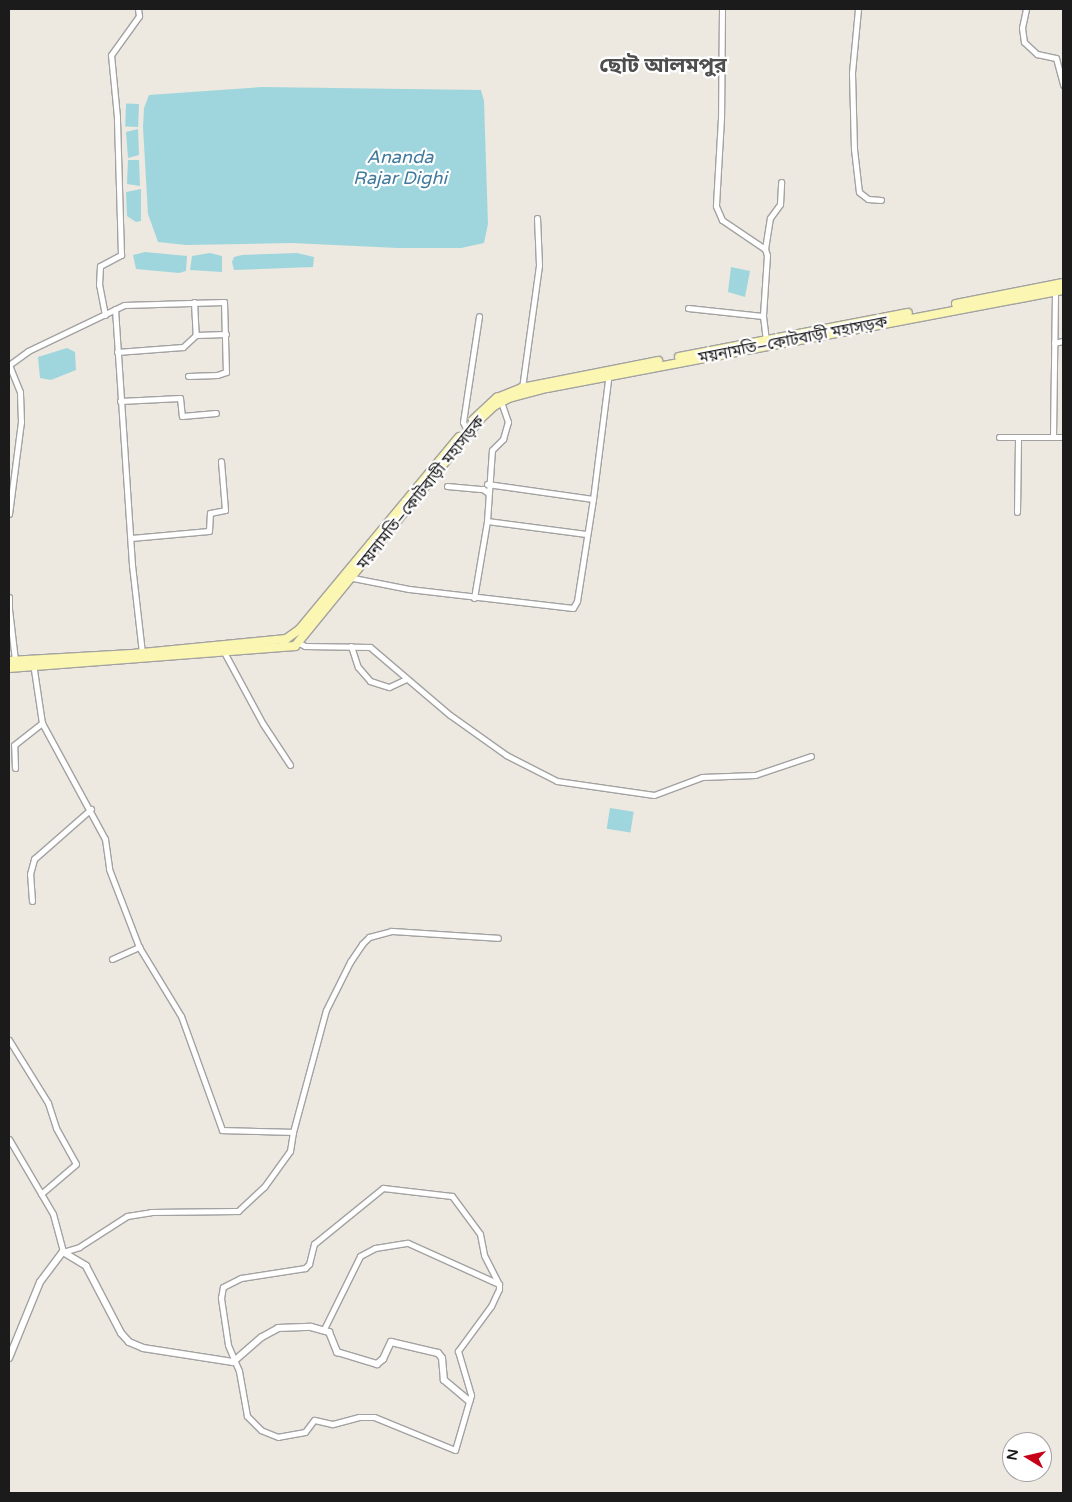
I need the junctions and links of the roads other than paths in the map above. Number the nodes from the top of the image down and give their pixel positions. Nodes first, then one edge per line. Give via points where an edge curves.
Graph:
1 (138, 9) edge
2 (722, 9) edge
3 (858, 9) edge
4 (1026, 9) edge
5 (1063, 85) edge
6 (781, 182) dead end
7 (881, 200) dead end
8 (537, 218) dead end
9 (765, 249) junction
10 (1063, 283) edge
11 (1059, 290) edge
12 (194, 302) junction
13 (688, 308) dead end
14 (115, 309) junction
15 (105, 315) junction
16 (480, 316) dead end
17 (763, 316) junction
18 (226, 334) junction
19 (196, 335) junction
20 (766, 340) junction
21 (1063, 341) edge
22 (1054, 343) junction
23 (117, 352) junction
24 (9, 365) edge
25 (609, 373) junction
26 (188, 376) dead end
27 (522, 388) junction
28 (120, 401) junction
29 (501, 402) junction
30 (216, 413) dead end
31 (467, 431) junction
32 (999, 437) dead end
33 (1018, 437) junction
34 (1053, 437) junction
35 (1063, 437) edge
36 (221, 461) dead end
37 (487, 484) junction
38 (447, 486) dead end
39 (488, 493) junction
40 (593, 499) junction
41 (1017, 512) dead end
42 (9, 514) edge
43 (487, 521) junction
44 (586, 534) junction
45 (131, 538) junction
46 (348, 577) junction
47 (9, 597) edge
48 (474, 598) junction
49 (9, 610) edge
50 (296, 639) junction
51 (351, 646) junction
52 (224, 652) junction
53 (142, 654) junction
54 (12, 661) edge
55 (33, 664) junction
56 (9, 668) edge
57 (406, 679) junction
58 (42, 723) junction
59 (810, 756) dead end
60 (290, 766) dead end
61 (15, 768) dead end
62 (91, 810) junction
63 (32, 900) dead end
64 (498, 938) dead end
65 (139, 947) junction
66 (112, 959) dead end
67 (9, 1040) edge
68 (293, 1132) junction
69 (9, 1139) edge
70 (41, 1194) junction
71 (63, 1252) junction
72 (499, 1284) junction
73 (324, 1329) junction
74 (9, 1358) edge
75 (233, 1362) junction
76 (469, 1401) junction

1 - 15 street via 139,16 111,54 117,117 121,254 100,266 99,285
2 - 9 street via 722,118 716,206 722,220
3 - 7 street via 852,73 859,192 868,199
4 - 5 street via 1022,28 1024,42 1037,54 1056,58
6 - 9 street via 780,204 767,225
8 - 27 street via 539,265
9 - 17 street via 767,288
10 - 20 main road, ময়নামতি–কোটবাড়ী মহাসড়ক
11 - 22 street
11 - 25 main road, ময়নামতি–কোটবাড়ী মহাসড়ক
12 - 14 street via 132,304
12 - 18 street via 224,302
12 - 19 street
13 - 17 street
14 - 15 street
14 - 23 street
15 - 24 street via 28,351
16 - 31 street via 463,422
17 - 20 street
18 - 19 street
18 - 26 street via 226,372
19 - 23 street via 183,347
20 - 25 main road, ময়নামতি–কোটবাড়ী মহাসড়ক
21 - 22 street
22 - 34 street
23 - 28 street
24 - 42 street via 20,392 21,422
25 - 27 main road, ময়নামতি–কোটবাড়ী মহাসড়ক
25 - 29 main road, ময়নামতি–কোটবাড়ী মহাসড়ক
25 - 40 street
27 - 31 main road, ময়নামতি–কোটবাড়ী মহাসড়ক via 492,401
28 - 30 street via 180,398 182,416
28 - 45 street
29 - 31 main road, ময়নামতি–কোটবাড়ী মহাসড়ক
29 - 37 street via 508,422 503,439 492,447
31 - 46 main road, ময়নামতি–কোটবাড়ী মহাসড়ক
32 - 33 street
33 - 34 street
33 - 41 street
34 - 35 street
36 - 45 street via 225,510 210,513 209,531
37 - 39 street
37 - 40 street
38 - 39 street via 484,489
39 - 43 street
40 - 44 street
43 - 44 street
43 - 48 street
44 - 48 street via 577,601 573,608
45 - 53 street
46 - 48 street
46 - 50 main road, ময়নামতি–কোটবাড়ী মহাসড়ক
47 - 49 street
49 - 54 street
50 - 51 street via 305,646
50 - 52 main road via 288,648
50 - 53 main road
51 - 57 street via 370,647
51 - 57 street via 358,667 370,681 389,687
52 - 55 main road
52 - 60 street
53 - 55 main road
54 - 55 main road
55 - 56 main road
55 - 58 street
57 - 59 street via 506,755 558,781 654,795 702,777 755,775
58 - 61 street via 14,745
58 - 62 street
62 - 63 street via 34,859 30,874
62 - 65 street via 105,839 109,869
64 - 68 street via 413,930 390,931 369,937 350,962 326,1010
65 - 66 street
65 - 68 street via 181,1016 222,1130
67 - 70 street via 48,1104 56,1128 76,1164
68 - 71 street via 290,1152 264,1187 238,1211 151,1212 127,1216 79,1247
69 - 70 street
70 - 71 street via 53,1214
71 - 74 street via 40,1282
71 - 75 street via 86,1266 101,1300 129,1342 143,1348
72 - 73 street via 408,1243 375,1248 360,1256
72 - 75 street via 484,1255 480,1234 452,1196 383,1188 314,1244 305,1268 241,1278 223,1287 221,1298
72 - 76 street via 491,1306 458,1351 471,1396
73 - 75 street via 278,1328
73 - 76 street via 337,1352 377,1364 391,1342 438,1353 442,1358 444,1380
75 - 76 street via 240,1371 248,1416 261,1430 278,1437 305,1432 314,1420 332,1424 374,1417 455,1450

